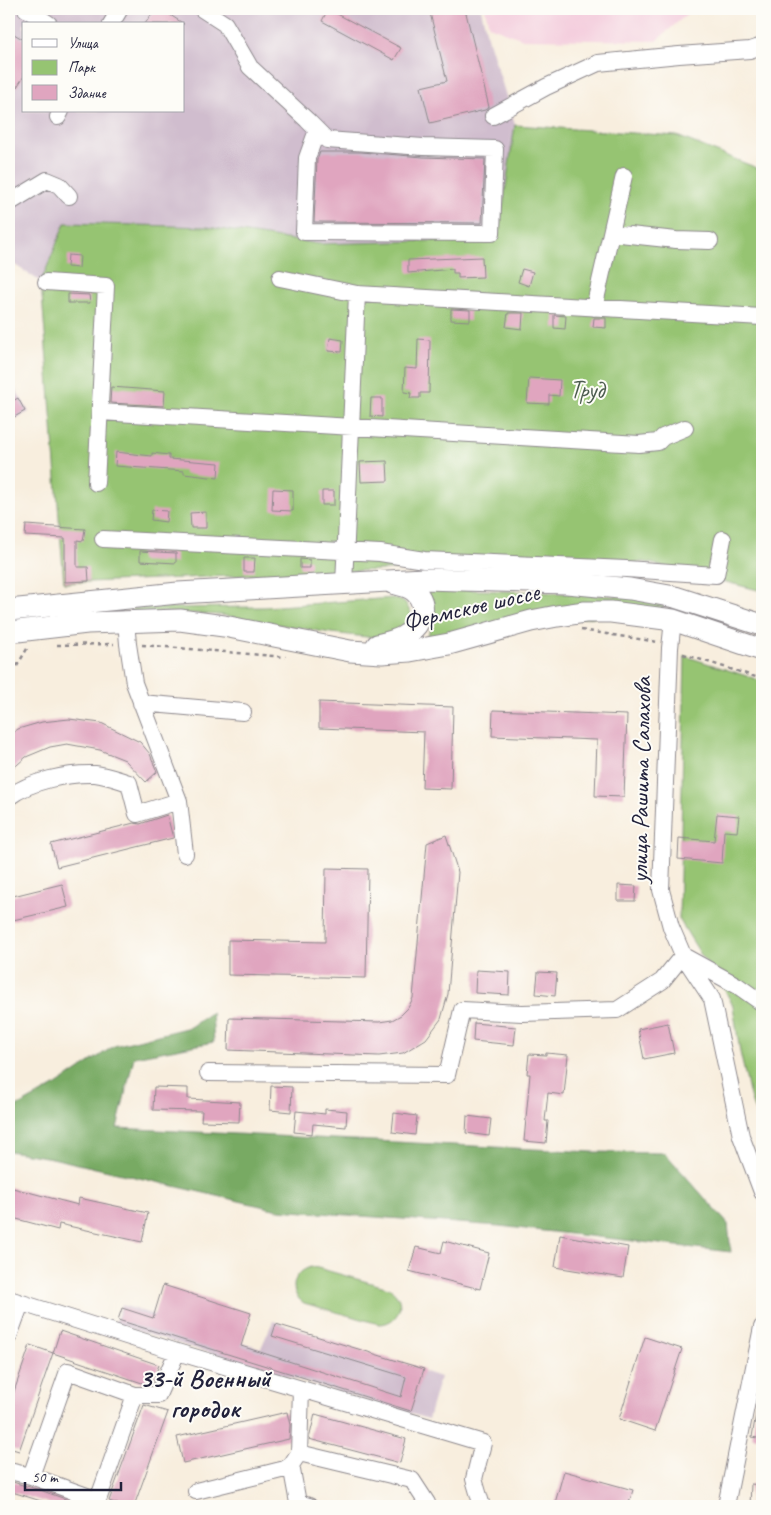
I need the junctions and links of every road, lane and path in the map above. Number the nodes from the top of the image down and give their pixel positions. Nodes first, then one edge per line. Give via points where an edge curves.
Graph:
1 (26, 9) edge
2 (120, 9) edge
3 (202, 9) edge
4 (46, 22) edge
5 (112, 22) edge
6 (762, 46) edge
7 (493, 116) dead end
8 (316, 130) junction
9 (624, 176) dead end
10 (68, 196) dead end
11 (9, 203) edge
12 (611, 233) junction
13 (710, 241) dead end
14 (280, 278) dead end
15 (46, 282) dead end
16 (357, 294) junction
17 (594, 308) junction
18 (762, 318) edge
19 (100, 412) junction
20 (351, 427) junction
21 (685, 428) dead end
22 (96, 483) dead end
23 (103, 539) dead end
24 (723, 539) dead end
25 (345, 552) junction
26 (384, 582) junction
27 (344, 584) junction
28 (675, 597) junction
29 (9, 610) edge
30 (672, 620) junction
31 (126, 621) junction
32 (762, 625) edge
33 (9, 632) edge
34 (30, 645) dead end
35 (762, 650) edge
36 (350, 651) junction
37 (9, 680) edge
38 (141, 702) junction
39 (243, 712) dead end
40 (9, 797) edge
41 (179, 801) junction
42 (185, 854) dead end
43 (683, 956) junction
44 (762, 1003) edge
45 (208, 1073) dead end
46 (762, 1192) edge
47 (15, 1301) edge
48 (762, 1327) edge
49 (9, 1336) edge
50 (177, 1352) junction
51 (301, 1390) junction
52 (135, 1395) junction
53 (295, 1459) junction
54 (9, 1471) edge
55 (31, 1476) junction
56 (196, 1491) dead end
57 (297, 1505) edge
58 (426, 1506) edge
59 (480, 1506) edge
60 (726, 1506) edge

1 - 4 street
2 - 5 street
3 - 8 street via 225,24 250,67
6 - 7 street via 750,50 598,63
8 - 8 street via 307,158 304,232 492,234 495,149 327,140
9 - 12 street
10 - 11 street via 59,185 47,180
12 - 13 street
12 - 17 street
14 - 16 street
15 - 19 street via 106,286
16 - 17 street
16 - 20 street
17 - 18 street
19 - 20 street
19 - 22 street
20 - 21 street via 640,444 658,442
20 - 25 street
23 - 25 street
24 - 25 street via 716,575 424,560 380,553
25 - 27 street
26 - 27 main road, Фермское шоссе
26 - 28 main road, Фермское шоссе via 423,579 567,583
26 - 36 main road via 414,591 420,599 422,618 406,636
27 - 29 main road, Фермское шоссе via 178,593
28 - 30 main road
28 - 32 main road, Фермское шоссе
30 - 35 main road, Фермское шоссе
30 - 36 main road, Фермское шоссе via 585,612 531,621 449,644 410,651
30 - 43 street, улица Рашита Салахова via 661,890
31 - 33 main road, Фермское шоссе
31 - 36 main road, Фермское шоссе via 189,621
31 - 38 street via 134,683
34 - 37 path
38 - 39 street
38 - 41 street
40 - 41 street via 18,790 61,777 96,774 129,783 137,814
41 - 42 street
43 - 44 street
43 - 45 street via 662,981 617,1010 522,1013 462,1010 447,1075
43 - 46 street, улица Рашита Салахова via 712,999 741,1136
47 - 49 street
47 - 50 street
48 - 60 street
50 - 51 street
50 - 52 street via 158,1395
51 - 53 street
51 - 59 street via 483,1443 474,1479
52 - 55 street via 68,1371
52 - 55 street via 98,1500
53 - 56 street via 285,1469
53 - 57 street
53 - 58 street via 412,1480
54 - 55 street

